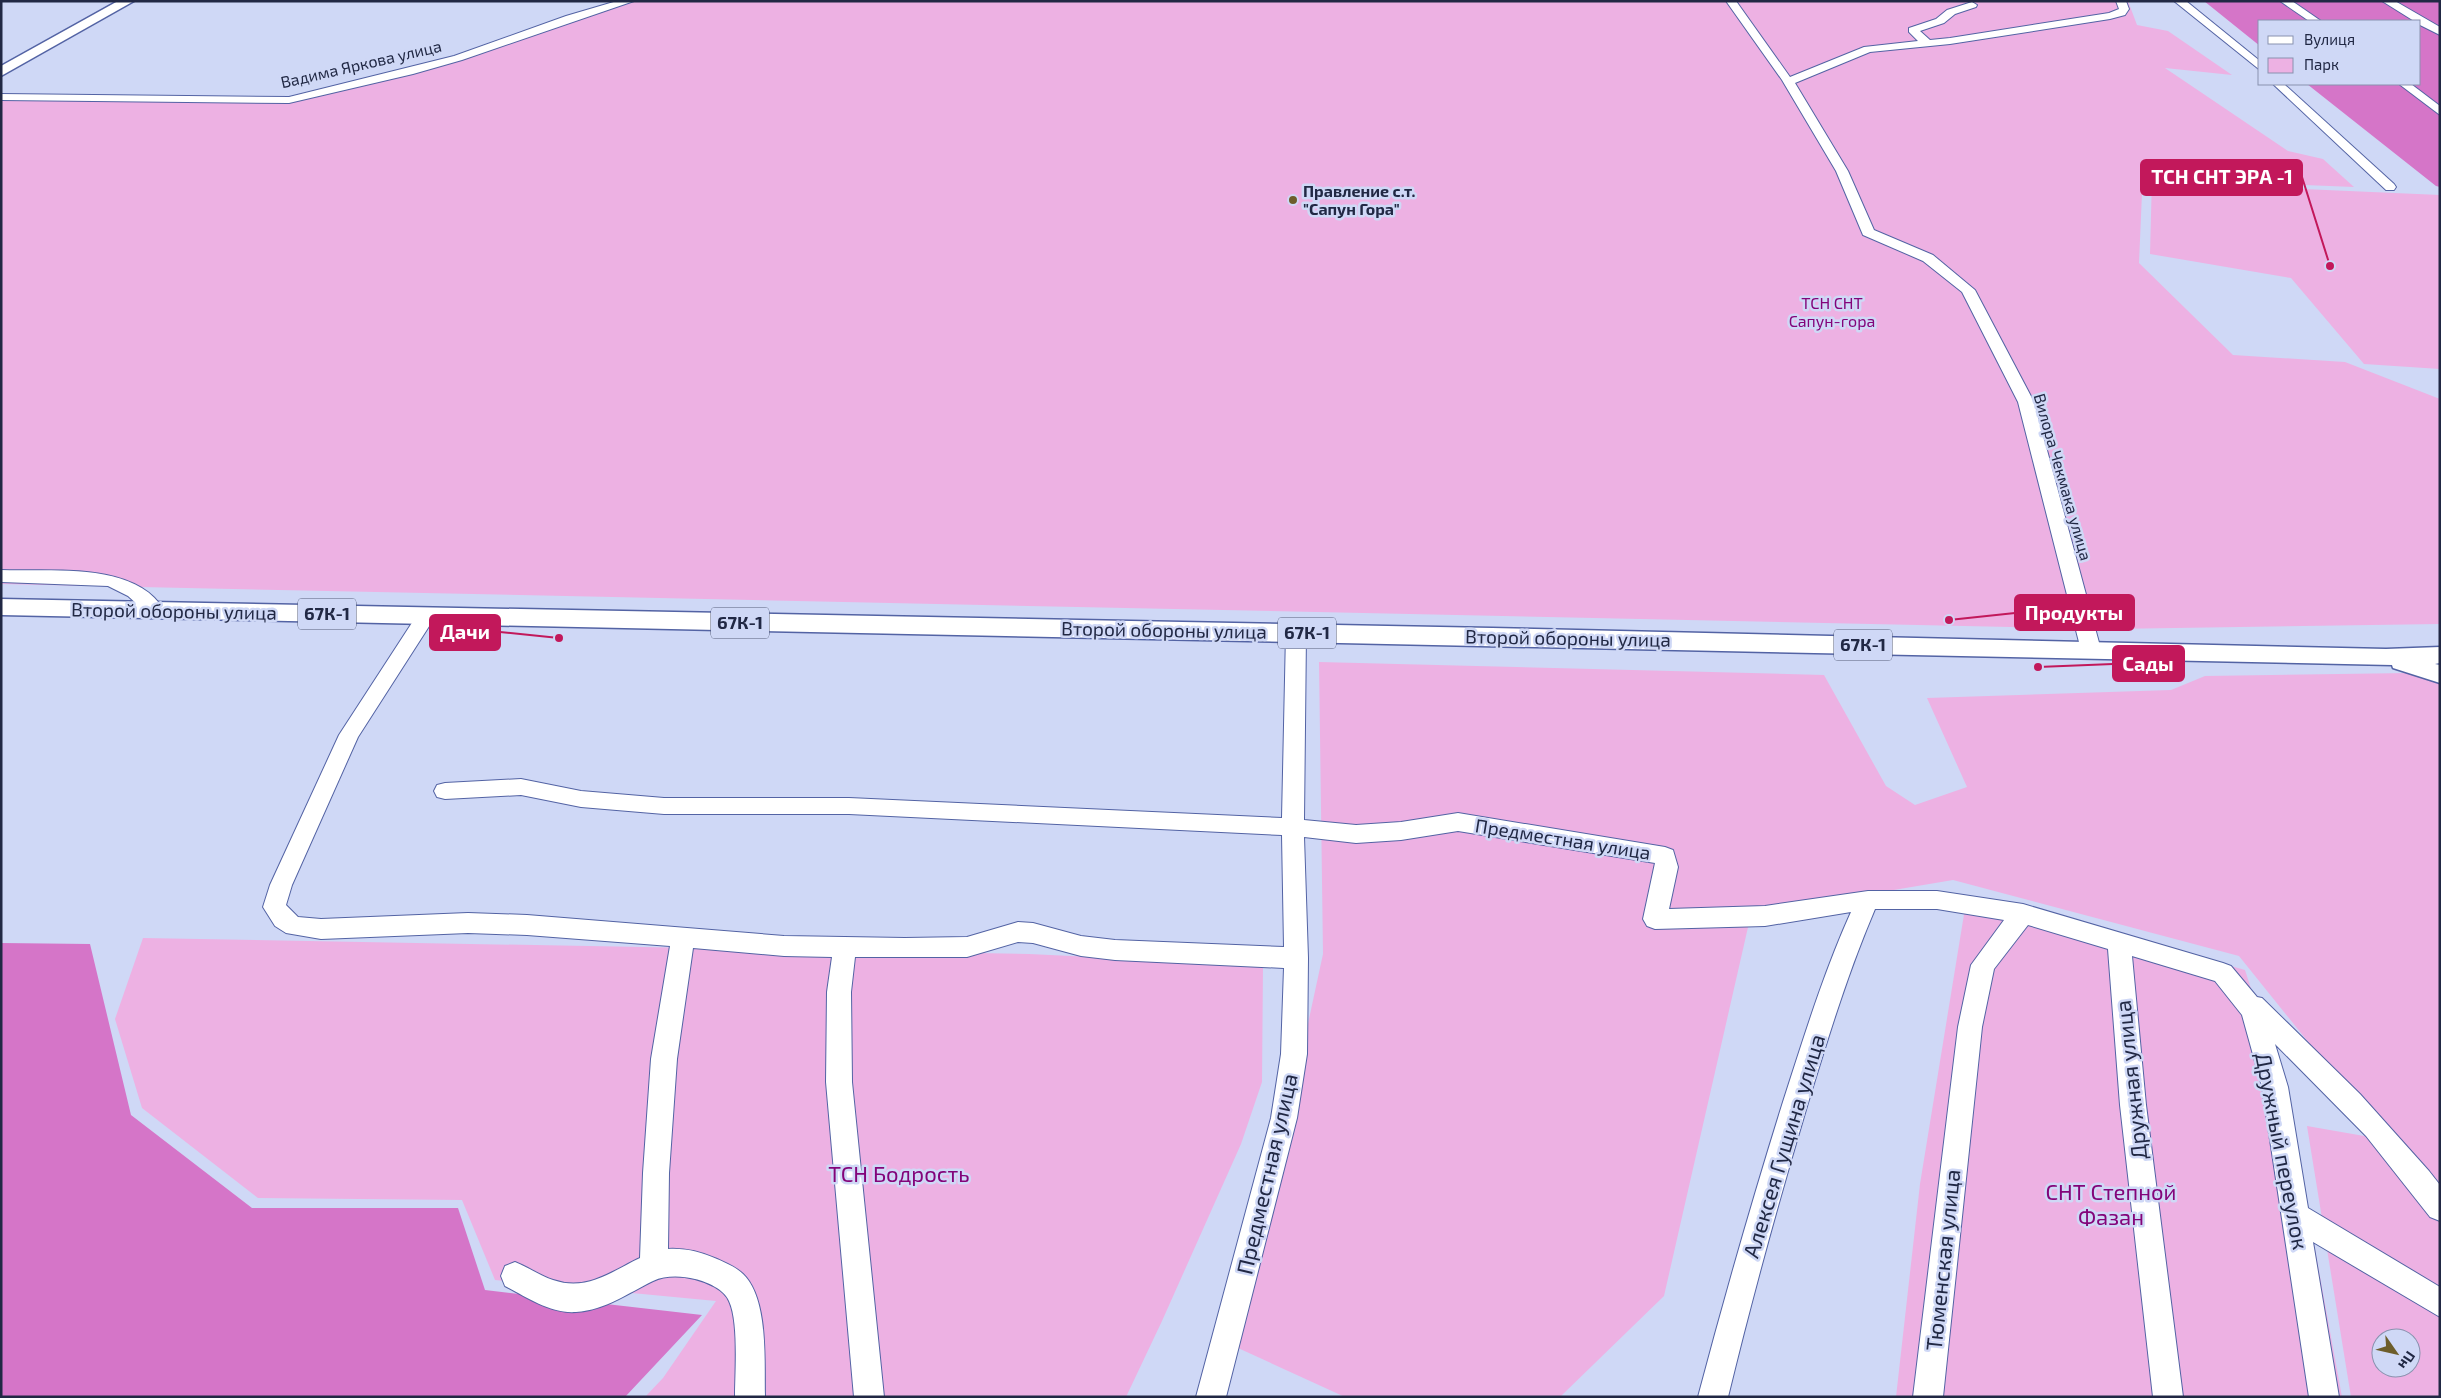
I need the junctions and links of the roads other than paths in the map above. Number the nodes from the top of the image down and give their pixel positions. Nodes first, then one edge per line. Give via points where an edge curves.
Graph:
1 (128, 1) edge
2 (629, 1) edge
3 (1731, 1) edge
4 (2179, 1) edge
5 (2285, 1) edge
6 (2387, 1) edge
7 (1972, 5) dead end
8 (2122, 5) edge
9 (2314, 20) edge
10 (2419, 20) edge
11 (2421, 21) edge
12 (2440, 32) edge
13 (1928, 44) junction
14 (2258, 65) edge
15 (1, 72) edge
16 (1786, 80) junction
17 (2279, 85) edge
18 (2405, 85) edge
19 (1, 93) edge
20 (16, 96) junction
21 (1, 97) edge
22 (2440, 112) edge
23 (2390, 187) dead end
24 (1, 576) edge
25 (1, 607) edge
26 (155, 610) junction
27 (426, 616) junction
28 (1296, 633) junction
29 (2091, 650) junction
30 (2440, 655) edge
31 (2386, 657) junction
32 (2440, 674) edge
33 (445, 791) dead end
34 (1293, 827) junction
35 (1868, 900) junction
36 (2023, 914) junction
37 (683, 937) junction
38 (2119, 942) junction
39 (845, 946) junction
40 (1296, 958) junction
41 (2239, 992) junction
42 (2440, 1208) edge
43 (2296, 1216) junction
44 (654, 1266) junction
45 (515, 1276) dead end
46 (2440, 1303) edge
47 (750, 1397) edge
48 (869, 1397) edge
49 (1211, 1397) edge
50 (1713, 1397) edge
51 (1928, 1397) edge
52 (2168, 1397) edge
53 (2324, 1397) edge

1 - 15 main road
2 - 20 street, Вадима Яркова улица via 570,18 458,58 289,100
3 - 16 street, Вилора Чекмака улица
4 - 14 street
5 - 9 street
6 - 10 street
7 - 13 street via 1913,30
8 - 13 street via 2121,13 2110,16
11 - 12 street
13 - 16 street via 1868,49 1796,80
16 - 29 street, Вилора Чекмака улица via 1842,171 1868,232 1928,258 1968,290 2026,402
17 - 23 street
18 - 22 street
19 - 20 street
20 - 21 street, Вадима Яркова улица
24 - 26 street via 109,580 138,592
25 - 26 main road, Второй обороны улица / 67К-1
26 - 27 main road, Второй обороны улица / 67К-1
27 - 28 main road, Второй обороны улица / 67К-1
27 - 37 street via 349,735 281,885 274,907 282,919 294,926 321,929 517,924
28 - 29 main road, Второй обороны улица / 67К-1
28 - 34 street, Предместная улица
29 - 31 main road, Второй обороны улица / 67К-1
30 - 31 main road, 67К-1
31 - 32 main road, 67К-1
33 - 34 street via 521,787 581,799 664,806 849,806
34 - 35 street, Предместная улица via 1356,834 1458,822 1666,856 1668,867 1655,919 1765,916
34 - 40 street, Предместная улица
35 - 36 street, Предместная улица via 1937,900
35 - 50 street, Алексея Гущина улица via 1822,1020 1778,1157
36 - 38 street, Дружный переулок
36 - 51 street, Тюменская улица via 1983,965 1970,1027
37 - 39 street via 784,946
37 - 44 street via 664,1060 656,1173
38 - 41 street, Дружный переулок via 2223,974
38 - 52 street, Дружная улица via 2134,1115
39 - 40 street via 967,947 1018,932 1115,950
39 - 48 street via 839,992 839,1082
40 - 49 street, Предместная улица via 1294,1054 1284,1118
41 - 42 street via 2338,1088 2416,1173
41 - 43 street, Дружный переулок via 2253,1010 2275,1087
43 - 46 street
43 - 53 street, Дружный переулок
44 - 45 street via 617,1288 574,1298 559,1296
44 - 47 street via 672,1262 695,1265 717,1273 732,1283 741,1295

